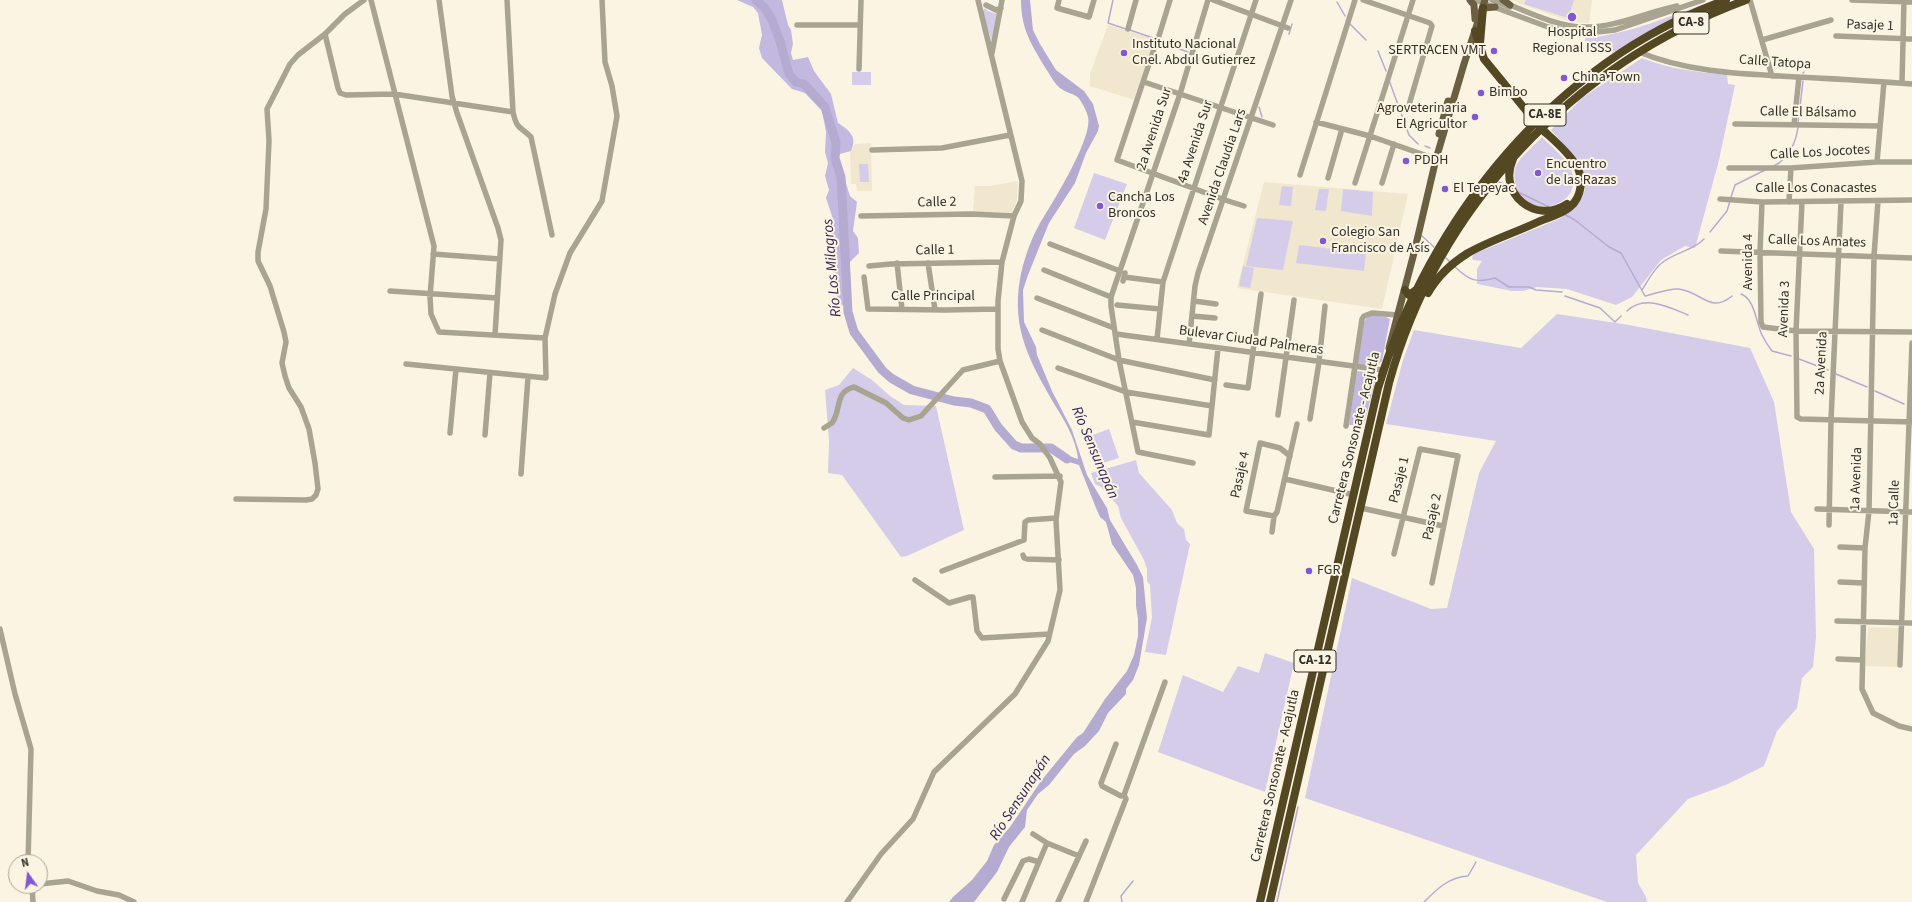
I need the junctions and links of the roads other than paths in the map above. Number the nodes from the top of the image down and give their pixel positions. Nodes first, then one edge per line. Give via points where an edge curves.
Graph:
1 (364, 0) edge
2 (371, 0) edge
3 (439, 0) edge
4 (507, 0) edge
5 (602, 0) edge
6 (861, 0) edge
7 (978, 0) edge
8 (1002, 0) edge
9 (1059, 0) edge
10 (1094, 0) edge
11 (1136, 0) edge
12 (1170, 0) edge
13 (1208, 0) edge
14 (1213, 0) edge
15 (1256, 0) edge
16 (1291, 0) edge
17 (1355, 0) edge
18 (1363, 0) edge
19 (1413, 0) edge
20 (1470, 0) edge
21 (1503, 0) edge
22 (1726, 0) edge
23 (1746, 0) edge
24 (1750, 0) edge
25 (1852, 0) edge
26 (1700, 1) edge
27 (1904, 1) edge
28 (1482, 2) edge
29 (1912, 2) edge
30 (985, 3) edge
31 (1493, 3) edge
32 (1513, 6) junction
33 (1000, 8) junction
34 (980, 10) junction
35 (1251, 15) junction
36 (1408, 15) junction
37 (1474, 19) junction
38 (1831, 20) dead end
39 (798, 25) dead end
40 (860, 25) junction
41 (1285, 27) junction
42 (1128, 29) dead end
43 (1475, 31) junction
44 (325, 34) junction
45 (1836, 36) dead end
46 (1903, 39) junction
47 (1912, 39) edge
48 (1762, 40) junction
49 (1480, 50) junction
50 (1639, 52) junction
51 (992, 56) junction
52 (859, 69) dead end
53 (1772, 76) junction
54 (1799, 77) junction
55 (1144, 82) junction
56 (1884, 82) junction
57 (1902, 83) junction
58 (1912, 84) edge
59 (394, 94) junction
60 (1180, 94) junction
61 (454, 103) junction
62 (1409, 105) dead end
63 (1220, 107) junction
64 (513, 112) junction
65 (1252, 118) junction
66 (1316, 122) junction
67 (1736, 124) dead end
68 (1273, 125) dead end
69 (1797, 125) junction
70 (1880, 126) junction
71 (1342, 129) junction
72 (1545, 132) junction
73 (1010, 135) junction
74 (1370, 136) junction
75 (1532, 137) junction
76 (1394, 144) junction
77 (872, 150) dead end
78 (1434, 158) junction
79 (1877, 162) junction
80 (1912, 162) edge
81 (1729, 168) dead end
82 (1791, 168) junction
83 (1154, 173) junction
84 (1300, 175) dead end
85 (1328, 178) dead end
86 (1355, 183) dead end
87 (1382, 183) dead end
88 (1194, 189) junction
89 (1720, 199) dead end
90 (1225, 200) junction
91 (1912, 200) edge
92 (1878, 201) junction
93 (1762, 202) junction
94 (1788, 202) junction
95 (1802, 202) junction
96 (1841, 202) junction
97 (1244, 206) dead end
98 (861, 216) dead end
99 (1014, 216) junction
100 (552, 236) dead end
101 (1050, 244) dead end
102 (1720, 251) dead end
103 (1760, 252) junction
104 (433, 254) junction
105 (1799, 254) junction
106 (1838, 255) junction
107 (1874, 256) junction
108 (1912, 258) edge
109 (500, 259) junction
110 (1002, 262) junction
111 (928, 263) junction
112 (897, 264) junction
113 (869, 266) dead end
114 (1044, 270) dead end
115 (1123, 276) junction
116 (864, 277) dead end
117 (1163, 282) junction
118 (1418, 288) junction
119 (1405, 290) junction
120 (390, 291) dead end
121 (431, 294) junction
122 (1261, 294) dead end
123 (1111, 297) junction
124 (497, 298) junction
125 (1037, 298) dead end
126 (1294, 300) dead end
127 (1194, 301) junction
128 (1118, 304) dead end
129 (1216, 304) dead end
130 (1325, 306) dead end
131 (902, 309) junction
132 (998, 309) junction
133 (1160, 309) junction
134 (935, 310) junction
135 (1398, 314) junction
136 (1192, 316) junction
137 (1215, 318) dead end
138 (1114, 328) junction
139 (1042, 330) dead end
140 (1796, 331) junction
141 (1835, 331) junction
142 (1873, 332) junction
143 (1912, 332) edge
144 (1116, 334) junction
145 (495, 335) junction
146 (545, 338) junction
147 (1157, 339) junction
148 (1912, 343) edge
149 (1189, 344) junction
150 (1218, 348) junction
151 (1254, 352) junction
152 (1397, 355) junction
153 (1286, 357) junction
154 (1119, 360) junction
155 (1000, 361) junction
156 (1319, 362) junction
157 (406, 364) dead end
158 (1354, 367) junction
159 (1058, 368) dead end
160 (456, 370) junction
161 (1383, 370) junction
162 (490, 373) junction
163 (528, 377) junction
164 (1215, 380) junction
165 (1226, 385) dead end
166 (1126, 392) junction
167 (1212, 406) junction
168 (1278, 415) dead end
169 (1310, 419) dead end
170 (1370, 420) joint
171 (1831, 420) junction
172 (1871, 421) junction
173 (1132, 422) junction
174 (1911, 422) edge
175 (1297, 424) dead end
176 (1346, 426) dead end
177 (1378, 427) joint
178 (824, 428) dead end
179 (450, 433) dead end
180 (485, 435) dead end
181 (1290, 456) junction
182 (1458, 456) joint
183 (1193, 463) dead end
184 (521, 474) dead end
185 (1060, 476) junction
186 (995, 477) dead end
187 (1285, 479) junction
188 (1354, 495) junction
189 (236, 499) dead end
190 (1361, 508) junction
191 (1817, 509) dead end
192 (1829, 509) junction
193 (1868, 511) junction
194 (1910, 512) edge
195 (1274, 516) junction
196 (1403, 517) junction
197 (1056, 518) junction
198 (1829, 524) dead end
199 (1443, 526) junction
200 (1272, 532) dead end
201 (1840, 547) dead end
202 (1866, 548) junction
203 (1394, 554) dead end
204 (1023, 555) dead end
205 (1059, 560) junction
206 (942, 571) dead end
207 (916, 580) dead end
208 (1840, 582) dead end
209 (1432, 583) dead end
210 (1864, 583) junction
211 (1837, 621) dead end
212 (1863, 622) junction
213 (1902, 623) junction
214 (1912, 623) edge
215 (0, 630) edge
216 (1049, 634) junction
217 (1838, 659) dead end
218 (1862, 660) junction
219 (1900, 665) dead end
220 (1165, 682) dead end
221 (1912, 729) edge
222 (1116, 744) dead end
223 (1124, 795) junction
224 (1033, 834) dead end
225 (1086, 841) dead end
226 (1047, 843) junction
227 (28, 854) edge
228 (1079, 856) junction
229 (1039, 862) junction
230 (48, 883) edge
231 (1004, 899) dead end
232 (134, 902) edge
233 (847, 902) edge
234 (1022, 902) edge
235 (1058, 902) edge
236 (1086, 902) edge
237 (1260, 902) edge
238 (1270, 902) edge

1 - 44 street
2 - 59 street
3 - 61 street
4 - 64 street
5 - 146 street via 605,62 612,86 616,124 602,201 570,253 555,294
6 - 40 street
7 - 34 street
8 - 33 street
9 - 10 street via 1057,8 1089,17
11 - 42 street
12 - 55 street
13 - 60 street, 2a Avenida Sur
14 - 35 street
15 - 35 street, 4a Avenida Sur
16 - 41 street, Avenida Claudia Lars
17 - 66 street
18 - 36 street
19 - 36 street
20 - 37 main road via 1474,5
21 - 32 main road
22 - 118 highway, Carretera Sonsonate - Acajutla / CA-8E via 1683,18 1631,47 1599,68 1530,127 1476,190 1456,219
23 - 50 highway, Carretera Sonsonate - Acajutla / CA-8 via 1696,21
24 - 48 street
25 - 27 street
26 - 31 street via 1633,24 1588,34 1548,27
26 - 32 street via 1604,25 1585,27 1566,25
27 - 29 street
27 - 46 street
28 - 31 main road
28 - 37 main road
28 - 43 main road
28 - 49 highway
30 - 33 street via 996,10
30 - 34 street
31 - 32 street
33 - 51 street
34 - 51 street
35 - 41 street
35 - 63 street, 4a Avenida Sur
36 - 62 street via 1430,23 1432,28
36 - 74 street
37 - 78 main road via 1442,118
38 - 48 street
39 - 40 street
40 - 52 street
41 - 65 street, Avenida Claudia Lars
43 - 49 highway
43 - 78 main road
44 - 59 street via 340,93
44 - 189 street via 298,54 290,64 267,108 269,141 266,209 258,252 258,261 270,286 284,332 286,342 282,363 288,388 301,407 308,429 318,489 312,499 306,500
45 - 46 street, Pasaje 1
46 - 47 street, Pasaje 1
46 - 57 street
48 - 53 street
49 - 72 highway, bridge via 1491,68
50 - 53 street, Calle Tatopa via 1666,61 1718,71
50 - 75 highway, Carretera Sonsonate - Acajutla / CA-8E via 1600,78 1553,116
51 - 73 street
53 - 54 street, Calle Tatopa
54 - 56 street, Calle Tatopa
54 - 69 street
55 - 60 street
55 - 83 street via 1117,160
56 - 57 street, Calle Tatopa
56 - 70 street
57 - 58 street, Calle Tatopa
59 - 61 street
59 - 104 street via 434,246
60 - 63 street
60 - 83 street, 2a Avenida Sur
61 - 64 street
61 - 109 street via 498,228 501,240
63 - 65 street
63 - 88 street, 4a Avenida Sur
64 - 100 street via 519,128 531,137
65 - 68 street
65 - 90 street, Avenida Claudia Lars
66 - 71 street
66 - 84 street
67 - 69 street, Calle El Bálsamo
69 - 70 street, Calle El Bálsamo
70 - 79 street
71 - 74 street
71 - 85 street
72 - 75 highway via 1568,160 1577,180 1574,193 1563,206 1542,211 1533,210 1522,204 1512,191 1512,163
72 - 152 highway via 1579,171 1579,195 1574,203 1557,215 1469,253 1450,267 1427,294
73 - 77 street via 942,148
73 - 99 street via 1022,181 1020,201
74 - 76 street
74 - 86 street
75 - 152 highway, Carretera Sonsonate - Acajutla / CA-8E via 1483,194 1452,239 1430,278
76 - 78 street
76 - 87 street
78 - 119 main road
78 - 135 main road via 1402,284
79 - 80 street, Calle Los Jocotes
79 - 82 street, Calle Los Jocotes
81 - 82 street, Calle Los Jocotes
82 - 94 street
83 - 88 street
83 - 115 street, 2a Avenida Sur
88 - 90 street
88 - 117 street, 4a Avenida Sur
89 - 93 street, Calle Los Conacastes
90 - 97 street
90 - 127 street, Avenida Claudia Lars via 1198,273
91 - 92 street, Calle Los Conacastes
92 - 96 street, Calle Los Conacastes
92 - 107 street, 1a Avenida
93 - 94 street, Calle Los Conacastes
93 - 103 street, Avenida 4
94 - 95 street, Calle Los Conacastes
95 - 96 street, Calle Los Conacastes
95 - 105 street, Avenida 3
96 - 106 street, 2a Avenida
98 - 99 street, Calle 2
99 - 110 street
101 - 115 street
102 - 103 street, Calle Los Amates
103 - 105 street, Calle Los Amates
103 - 140 street, Avenida 4 via 1763,327
104 - 109 street
104 - 121 street
105 - 106 street, Calle Los Amates
105 - 140 street, Avenida 3
106 - 107 street, Calle Los Amates
106 - 141 street, 2a Avenida
107 - 108 street, Calle Los Amates
107 - 142 street, 1a Avenida
109 - 124 street
110 - 111 street, Calle 1
110 - 132 street
111 - 112 street, Calle 1
111 - 134 street
112 - 113 street, Calle 1
112 - 131 street
114 - 123 street
115 - 117 street
115 - 123 street, 2a Avenida Sur
116 - 131 street, Calle Principal via 868,309
117 - 133 street, 4a Avenida Sur
118 - 119 highway via 1409,295
118 - 161 highway, Carretera Sonsonate - Acajutla / CA-8E
119 - 135 main road
120 - 121 street
121 - 124 street
121 - 145 street via 431,314 439,332
122 - 151 street
123 - 138 street, 2a Avenida Sur
124 - 145 street
125 - 138 street
126 - 153 street
127 - 129 street
127 - 136 street, Avenida Claudia Lars
128 - 133 street
130 - 156 street
131 - 134 street, Calle Principal
132 - 134 street, Calle Principal
132 - 155 street
133 - 147 street, 4a Avenida Sur
135 - 158 street via 1364,316
135 - 161 main road
136 - 137 street
136 - 149 street, Avenida Claudia Lars
138 - 144 street, 2a Avenida Sur
139 - 154 street
140 - 141 street
140 - 171 street, Avenida 3 via 1797,417
141 - 142 street
141 - 171 street, 2a Avenida
142 - 143 street
142 - 172 street, 1a Avenida
144 - 147 street, Bulevar Ciudad Palmeras
144 - 154 street, 2a Avenida Sur
145 - 146 street
146 - 163 street via 546,378
147 - 149 street, Bulevar Ciudad Palmeras
148 - 174 street, 1a Calle
149 - 150 street, Bulevar Ciudad Palmeras
150 - 151 street, Bulevar Ciudad Palmeras
150 - 164 street
151 - 153 street, Bulevar Ciudad Palmeras
151 - 165 street via 1248,388
152 - 177 highway, Carretera Sonsonate - Acajutla / CA-8E
153 - 156 street, Bulevar Ciudad Palmeras
153 - 168 street
154 - 164 street
154 - 166 street, 2a Avenida Sur
155 - 178 street via 963,370 921,416 908,420 886,403 854,386 843,391 835,419
155 - 185 street via 1022,422 1050,458
156 - 158 street, Bulevar Ciudad Palmeras
156 - 169 street
157 - 160 street
158 - 161 street, Bulevar Ciudad Palmeras
158 - 176 street
159 - 166 street
160 - 162 street
160 - 179 street
161 - 170 highway, Carretera Sonsonate - Acajutla / CA-8E
162 - 163 street
162 - 180 street
163 - 184 street
164 - 167 street
166 - 167 street
166 - 173 street, 2a Avenida Sur
167 - 173 street via 1209,435
170 - 188 highway, Carretera Sonsonate - Acajutla / CA-12
171 - 172 street
171 - 192 street, 2a Avenida
172 - 174 street
172 - 193 street, 1a Avenida
173 - 183 street, 2a Avenida Sur via 1138,452
174 - 194 street, 1a Calle
175 - 181 street
177 - 190 highway, CA-12
181 - 187 street
181 - 195 street, Pasaje 4 via 1280,448 1260,443 1246,511
182 - 196 street, Pasaje 1 via 1420,449
182 - 199 street, Pasaje 2
185 - 186 street
185 - 197 street via 1062,482
187 - 188 street
187 - 195 street
188 - 237 highway, Carretera Sonsonate - Acajutla / CA-12
190 - 196 street
190 - 238 highway, CA-12
191 - 192 street
192 - 193 street
192 - 198 street, 2a Avenida
193 - 194 street
193 - 202 street, 1a Avenida
194 - 213 street, 1a Calle
195 - 200 street
196 - 199 street
196 - 203 street, Pasaje 1
197 - 205 street
197 - 206 street via 1028,520 1025,522 1024,540
199 - 209 street, Pasaje 2
201 - 202 street
202 - 210 street, 1a Avenida
204 - 205 street via 1027,559
205 - 216 street via 1060,590
207 - 216 street via 949,603 973,598 977,631 982,638
208 - 210 street
210 - 212 street, 1a Avenida
211 - 212 street
212 - 213 street
212 - 218 street, 1a Avenida
213 - 214 street
213 - 219 street, 1a Calle
215 - 227 street via 31,749
216 - 233 street via 1048,641 1014,694 934,772 913,819 881,854
217 - 218 street
218 - 221 street, 1a Avenida via 1862,689 1873,713 1899,726
220 - 223 street
222 - 223 street via 1101,783 1121,796
223 - 236 street via 1126,799
224 - 226 street
225 - 228 street
226 - 228 street
226 - 229 street
228 - 235 street
229 - 231 street via 1023,860
229 - 234 street
230 - 232 street via 68,881 97,891 119,894

